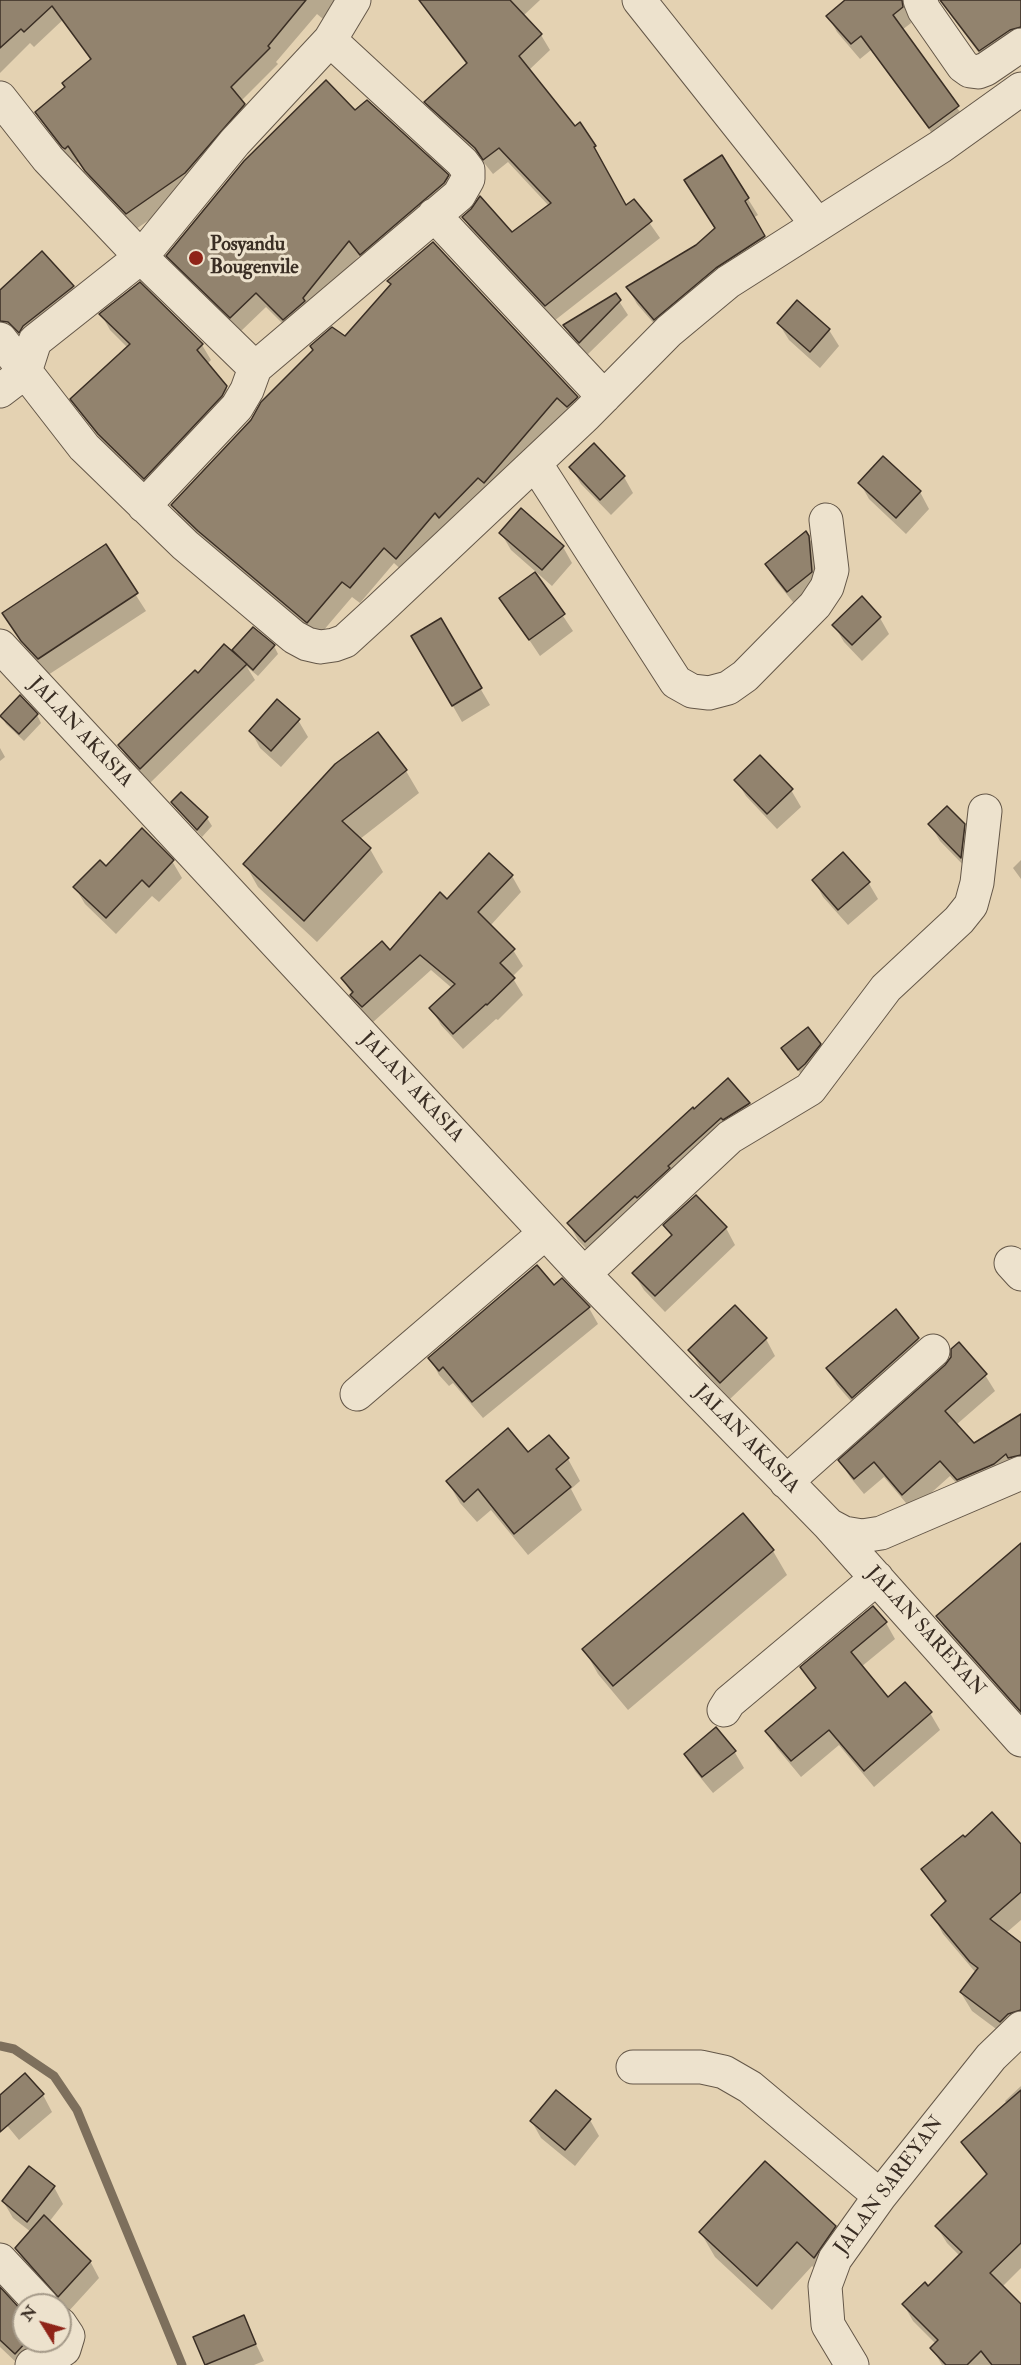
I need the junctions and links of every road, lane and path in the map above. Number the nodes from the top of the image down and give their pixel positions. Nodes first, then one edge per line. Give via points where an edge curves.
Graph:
1 (354, 0) edge
2 (639, 0) edge
3 (920, 0) edge
4 (330, 40) junction
5 (1021, 45) edge
6 (1021, 89) edge
7 (0, 98) edge
8 (434, 215) junction
9 (817, 224) junction
10 (141, 257) junction
11 (0, 339) edge
12 (255, 368) junction
13 (13, 382) edge
14 (604, 397) junction
15 (535, 463) junction
16 (144, 506) junction
17 (826, 520) dead end
18 (0, 646) edge
19 (985, 811) dead end
20 (545, 1233) junction
21 (584, 1274) junction
22 (933, 1351) dead end
23 (357, 1394) dead end
24 (1021, 1473) edge
25 (786, 1482) junction
26 (829, 1525) junction
27 (877, 1578) junction
28 (724, 1710) dead end
29 (1021, 1740) edge
30 (1021, 2028) edge
31 (633, 2067) dead end
32 (880, 2196) junction
33 (0, 2260) edge
34 (31, 2293) edge
35 (60, 2353) edge
36 (38, 2364) edge
37 (852, 2365) edge

1 - 4 street
2 - 9 street
3 - 5 street via 970,71 986,69
4 - 8 street via 468,170 459,195
4 - 10 street via 235,142
6 - 9 street via 940,147
7 - 10 street via 48,159
8 - 12 street
8 - 14 street
9 - 14 street via 719,289 669,331
10 - 12 street
10 - 13 street via 35,341
11 - 13 street
12 - 16 street via 237,407
13 - 16 street
14 - 15 street
15 - 16 street via 345,640 320,647 294,637
15 - 17 street via 676,682 692,691 709,693 728,688 746,676 815,605 832,570
18 - 20 street, JALAN AKASIA
19 - 21 street via 977,883 971,905 959,920 886,988 810,1089 730,1137
20 - 21 street, JALAN AKASIA
20 - 23 street
21 - 25 street, JALAN AKASIA
22 - 25 street
24 - 26 street via 881,1533 862,1536
25 - 26 street, JALAN AKASIA
26 - 27 street, JALAN SAREYAN
27 - 28 street
27 - 29 street, JALAN SAREYAN
30 - 32 street, JALAN SAREYAN via 991,2057
31 - 32 street via 701,2067 724,2072 750,2087
32 - 37 street, JALAN SAREYAN via 835,2259 825,2286 828,2325
33 - 34 street
35 - 36 street

